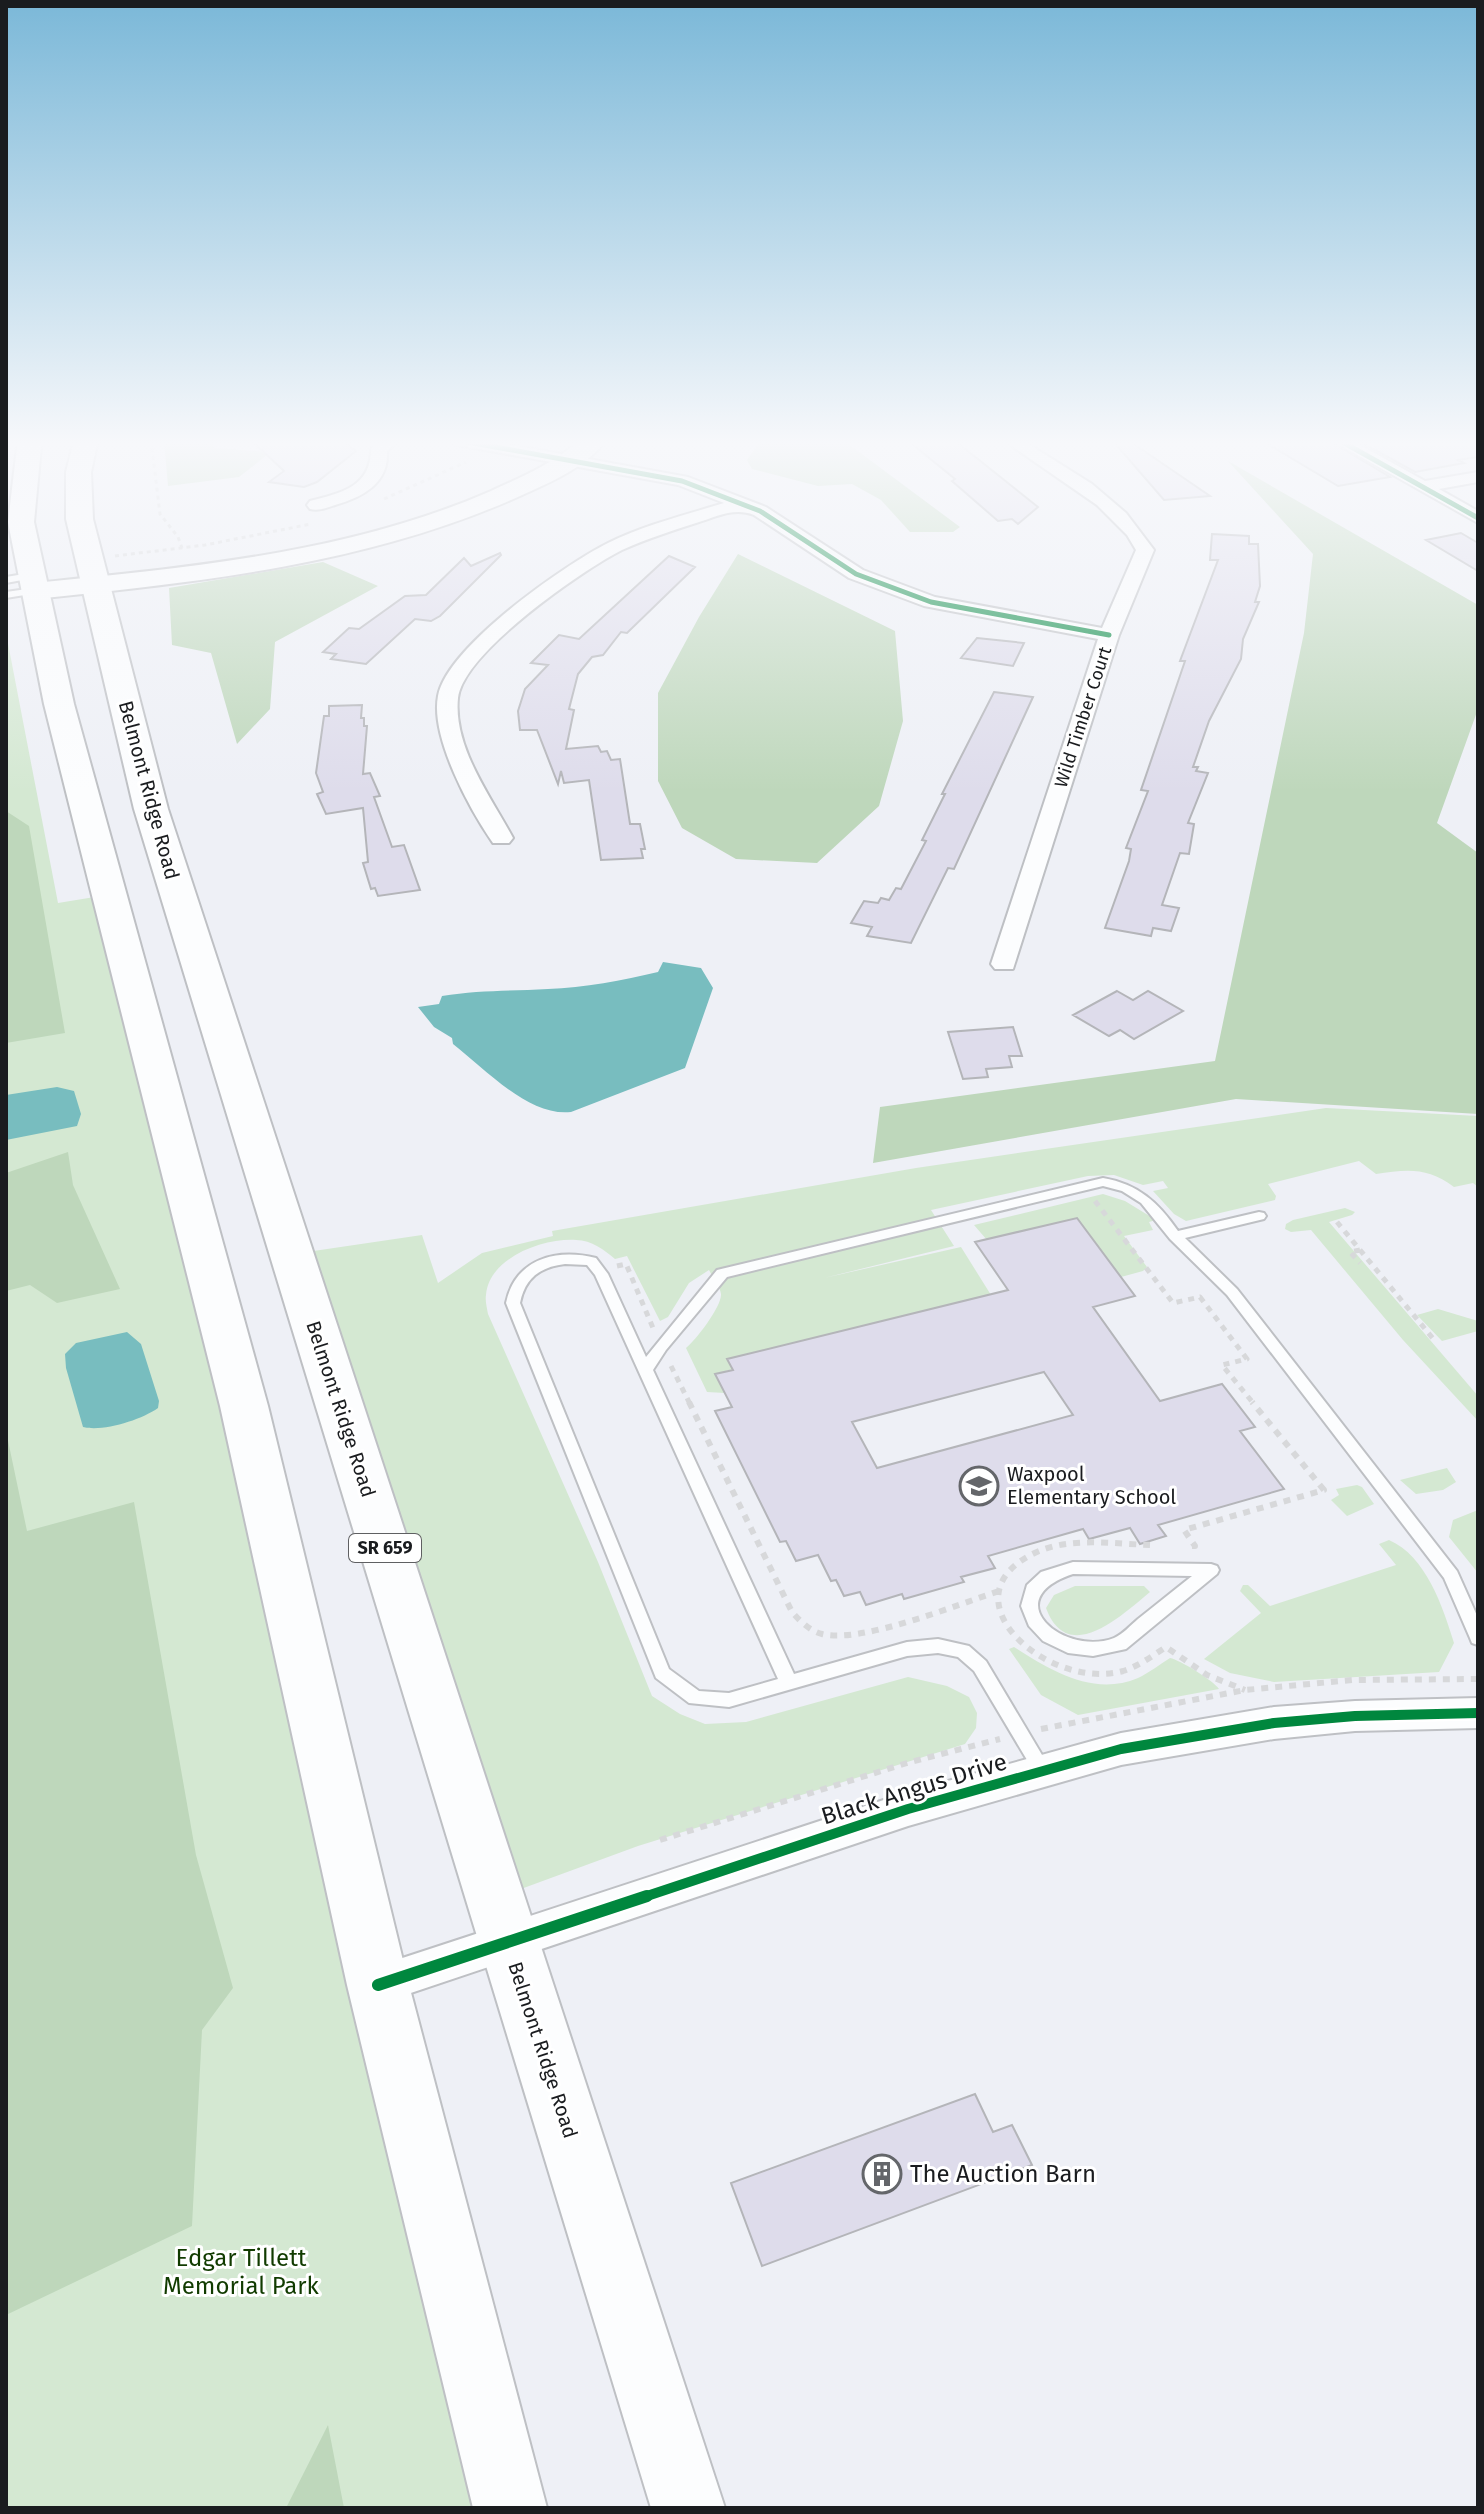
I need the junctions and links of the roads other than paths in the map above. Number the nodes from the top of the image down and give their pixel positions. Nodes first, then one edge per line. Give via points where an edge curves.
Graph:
1 (20, 557) edge
2 (88, 557) edge
3 (186, 557) edge
4 (284, 557) edge
5 (594, 557) edge
6 (831, 557) edge
7 (1142, 557) edge
8 (94, 575) junction
9 (19, 586) edge
10 (1109, 635) junction
11 (501, 838) dead end
12 (1004, 964) dead end
13 (1259, 1216) dead end
14 (1175, 1236) junction
15 (645, 1370) junction
16 (1073, 1568) joint
17 (1478, 1638) edge
18 (789, 1683) junction
19 (1478, 1713) edge
20 (1042, 1770) junction
21 (509, 1942) junction
22 (378, 1985) junction
23 (510, 2508) edge
24 (688, 2508) edge

1 - 9 main road
2 - 8 main road, Belmont Ridge Road / SR 659
3 - 8 street
4 - 8 street via 234,567
5 - 11 street via 479,648 456,672 448,693 448,716 459,754
6 - 10 street via 856,574 931,602
7 - 10 street, Wild Timber Court
8 - 9 street
8 - 21 main road, Belmont Ridge Road / SR 659 via 151,809
9 - 22 main road via 59,704 244,1406
10 - 12 street, Wild Timber Court
13 - 14 lane
14 - 15 lane via 1137,1191 1103,1182 722,1273
14 - 17 lane via 1232,1292 1451,1575
15 - 18 lane
15 - 18 lane via 591,1261 569,1256 545,1263 526,1272 514,1287 513,1303 662,1673 695,1698 729,1700
16 - 16 lane via 1052,1571 1036,1583 1029,1598 1041,1630 1057,1643 1081,1650 1120,1644 1211,1570
18 - 20 lane via 907,1649 938,1646 963,1651 980,1666
19 - 20 street, Black Angus Drive via 1274,1723 1161,1741
20 - 21 street, Black Angus Drive via 908,1809
21 - 22 street, Black Angus Drive
21 - 24 main road, Belmont Ridge Road / SR 659
22 - 23 main road

